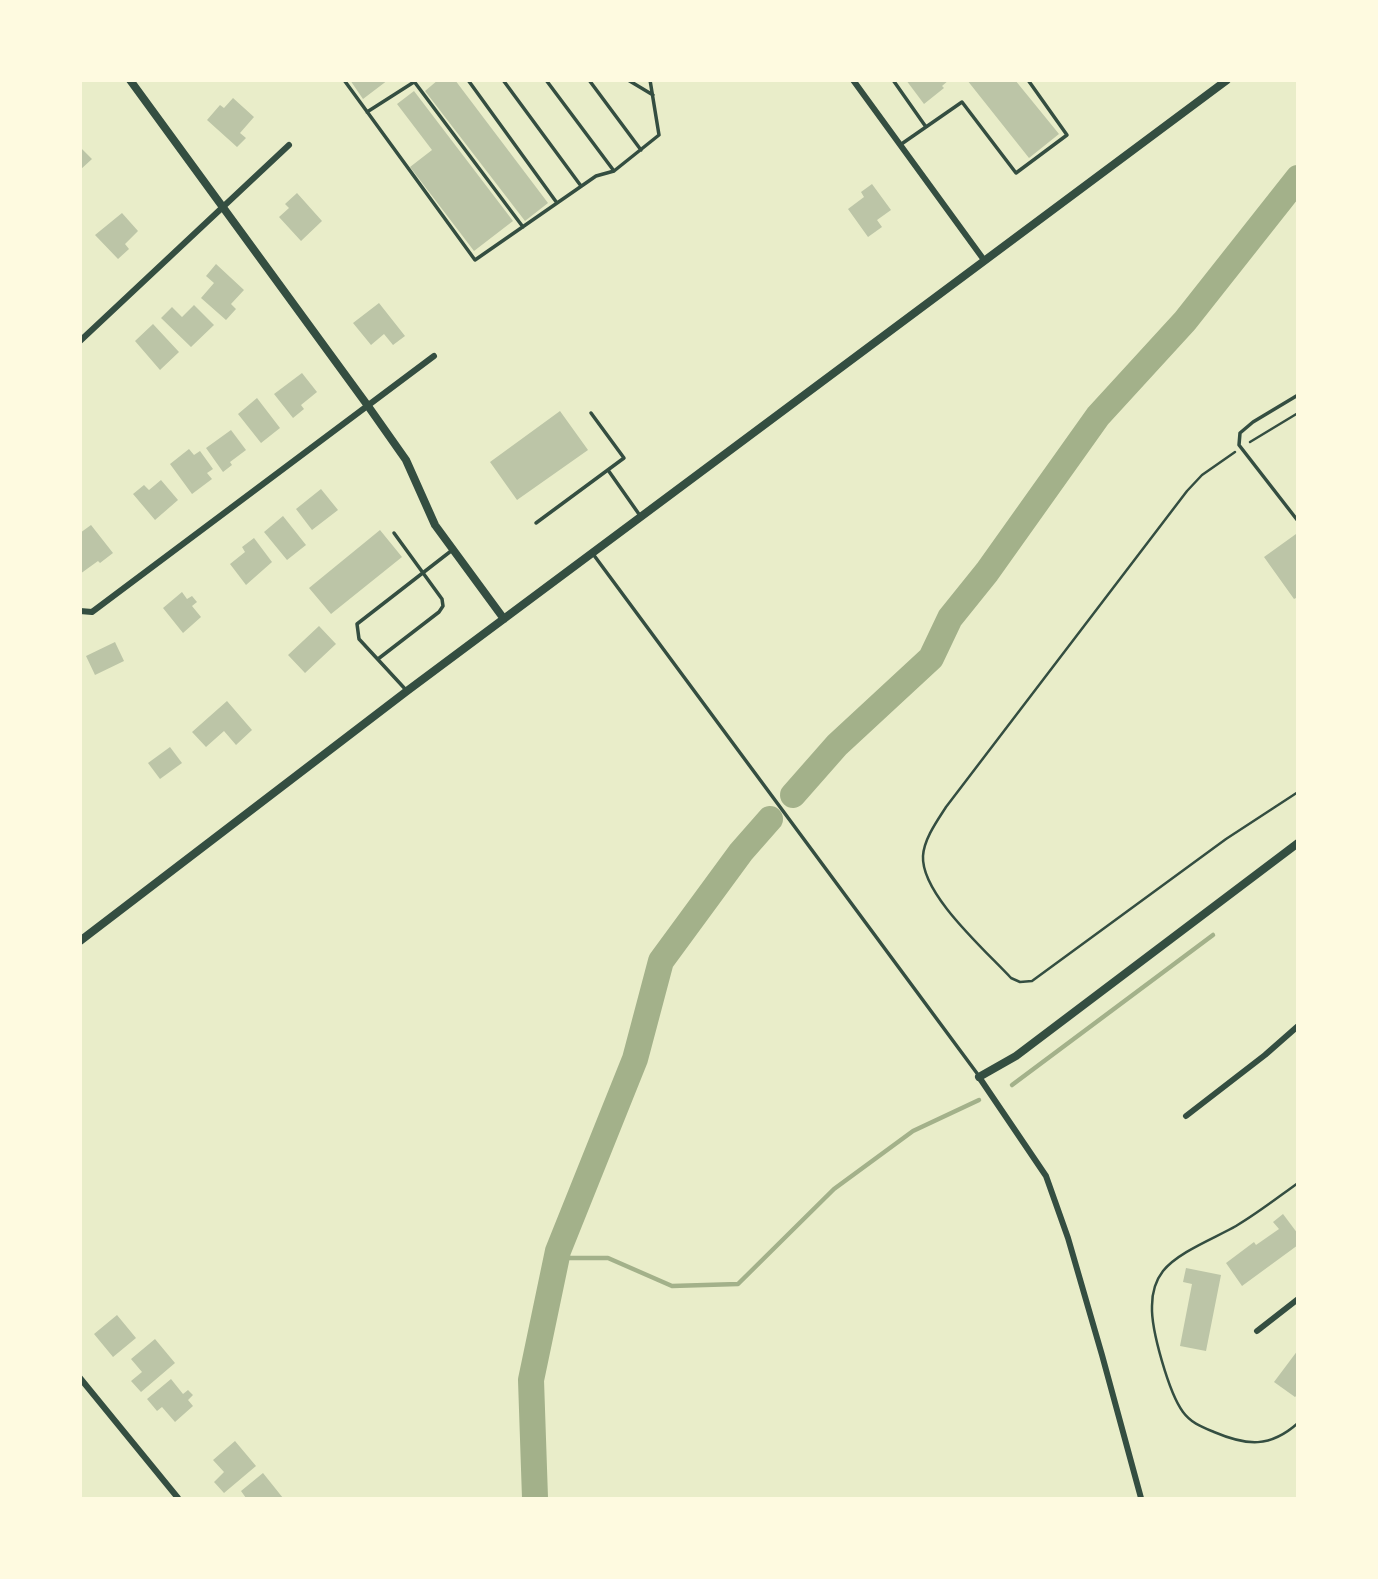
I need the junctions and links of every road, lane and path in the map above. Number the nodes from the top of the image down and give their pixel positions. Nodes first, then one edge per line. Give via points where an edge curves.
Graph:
1 (130, 80) edge
2 (344, 80) edge
3 (468, 80) edge
4 (503, 80) edge
5 (546, 80) edge
6 (589, 80) edge
7 (628, 80) edge
8 (650, 80) edge
9 (853, 80) edge
10 (893, 80) edge
11 (1028, 80) edge
12 (1227, 80) edge
13 (414, 81) edge
14 (653, 95) junction
15 (367, 112) junction
16 (926, 127) junction
17 (289, 145) dead end
18 (900, 145) junction
19 (641, 150) junction
20 (614, 171) junction
21 (581, 186) junction
22 (557, 203) junction
23 (224, 206) junction
24 (523, 226) junction
25 (984, 260) junction
26 (80, 341) edge
27 (434, 356) dead end
28 (1297, 395) edge
29 (368, 406) junction
30 (591, 413) dead end
31 (1297, 413) edge
32 (1241, 448) junction
33 (608, 470) junction
34 (641, 518) junction
35 (1297, 521) edge
36 (536, 523) dead end
37 (394, 533) dead end
38 (453, 550) junction
39 (593, 554) junction
40 (423, 573) junction
41 (80, 611) edge
42 (504, 619) junction
43 (377, 659) junction
44 (407, 691) junction
45 (1297, 792) edge
46 (1297, 843) edge
47 (80, 941) edge
48 (1297, 1026) edge
49 (979, 1077) junction
50 (1186, 1115) dead end
51 (1297, 1183) edge
52 (1297, 1299) edge
53 (1257, 1331) dead end
54 (80, 1378) edge
55 (1297, 1423) edge
56 (178, 1499) edge
57 (1141, 1499) edge

1 - 23 street
2 - 15 lane
3 - 22 lane
4 - 21 lane
5 - 20 lane
6 - 19 lane
7 - 14 lane
8 - 14 lane
9 - 18 street
10 - 16 lane
11 - 16 lane via 1067,135 1016,173 962,102
12 - 25 street
13 - 15 lane
13 - 24 lane
14 - 19 lane via 659,135
15 - 24 lane via 475,260
16 - 18 lane
17 - 23 street
18 - 25 street
19 - 20 lane
20 - 21 lane
21 - 22 lane
22 - 24 lane
23 - 26 street
23 - 29 street
25 - 34 street
27 - 29 street
28 - 32 lane via 1240,433
29 - 38 street via 406,460 435,525
29 - 41 street via 92,612
30 - 33 lane via 624,458
31 - 32 path
32 - 35 lane
32 - 45 path via 1187,491 946,807 923,854 925,872 940,900 1011,978 1031,981
33 - 34 lane
33 - 36 lane
34 - 39 street
37 - 40 lane
38 - 40 lane
38 - 42 street
39 - 42 street
39 - 49 lane
40 - 43 lane via 443,606
40 - 43 lane via 358,624 359,639
42 - 44 street
43 - 44 lane
44 - 47 street
46 - 49 street via 1016,1056
48 - 50 street
49 - 57 street via 1046,1176 1068,1238
51 - 55 path via 1258,1213 1164,1270 1151,1308 1170,1387 1191,1421 1240,1442 1259,1443
52 - 53 street
54 - 56 street

